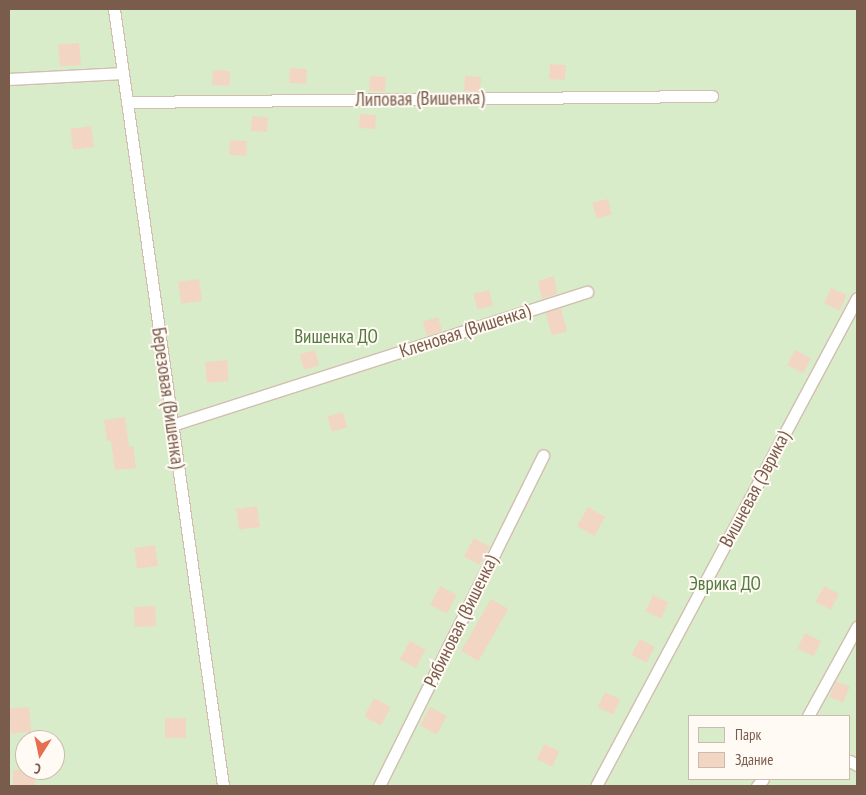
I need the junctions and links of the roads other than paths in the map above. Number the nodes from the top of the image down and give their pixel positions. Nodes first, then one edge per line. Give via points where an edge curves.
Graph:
1 (114, 9) edge
2 (123, 73) junction
3 (9, 79) edge
4 (712, 96) dead end
5 (127, 102) junction
6 (587, 292) dead end
7 (857, 298) edge
8 (172, 425) junction
9 (543, 456) dead end
10 (857, 626) edge
11 (809, 715) edge
12 (223, 786) edge
13 (379, 786) edge
14 (596, 786) edge

1 - 2 lane, Березовая (Вишенка)
2 - 3 lane
2 - 5 lane, Березовая (Вишенка)
4 - 5 lane, Липовая (Вишенка)
5 - 8 lane, Березовая (Вишенка)
6 - 8 lane, Кленовая (Вишенка)
7 - 14 lane, Вишневая (Эврика)
8 - 12 lane, Березовая (Вишенка)
9 - 13 lane, Рябиновая (Вишенка)
10 - 11 lane

